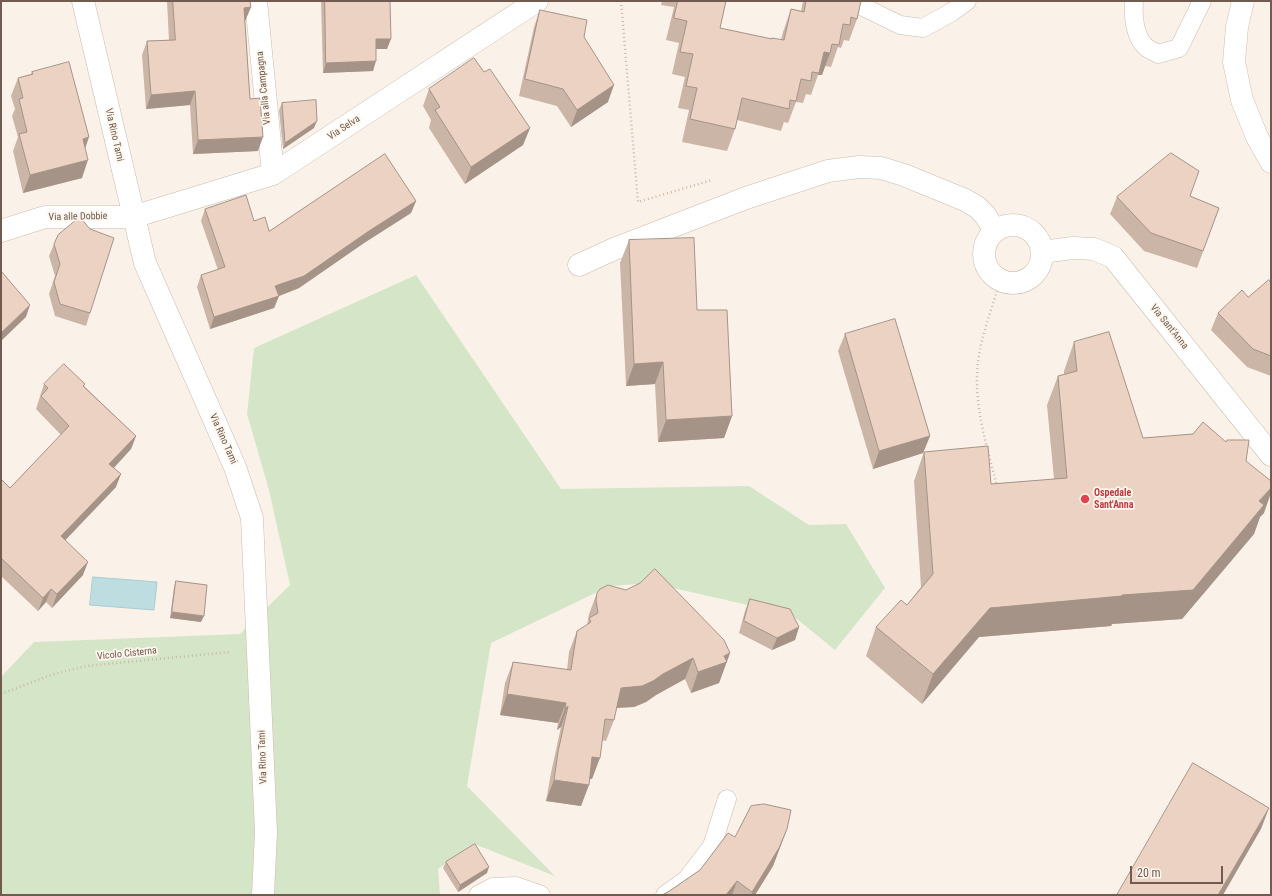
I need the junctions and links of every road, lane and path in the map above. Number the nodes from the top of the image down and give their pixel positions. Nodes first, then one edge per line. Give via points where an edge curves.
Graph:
1 (83, 1) edge
2 (256, 1) edge
3 (537, 1) edge
4 (621, 1) edge
5 (851, 1) edge
6 (967, 1) edge
7 (1134, 1) edge
8 (1202, 1) edge
9 (1243, 1) edge
10 (1271, 162) edge
11 (273, 174) junction
12 (714, 179) dead end
13 (133, 217) junction
14 (1, 231) edge
15 (995, 231) junction
16 (1042, 252) junction
17 (579, 265) dead end
18 (1000, 281) junction
19 (1271, 455) edge
20 (998, 490) edge
21 (258, 649) junction
22 (1, 694) edge
23 (727, 799) dead end
24 (263, 895) edge
25 (478, 895) edge
26 (541, 895) edge
27 (665, 895) edge

1 - 13 street, Via Rino Tami
2 - 11 street, Via alla Campagna
3 - 11 street, Via Selva
4 - 12 path via 638,202
5 - 6 lane via 900,24 923,28
7 - 8 lane via 1137,34 1147,47 1158,54 1179,48
9 - 10 street via 1237,27 1234,62 1242,100 1257,137
11 - 13 street, Via Selva
13 - 14 street, Via alle Dobbie via 45,217
13 - 21 street, Via Rino Tami via 145,263 235,467 252,518
15 - 16 street via 1012,225 1021,226 1036,236
15 - 17 street via 985,215 965,200 904,175 881,168 859,167 828,171 746,198
15 - 18 street via 985,245 984,262 994,277
16 - 18 street via 1037,271 1030,278 1012,284
16 - 19 street, Via Sant'Anna via 1073,248 1094,249 1113,257
18 - 20 path via 979,356 976,381 978,403
21 - 22 path, Vicolo Cisterna via 86,666 51,675
21 - 24 street, Via Rino Tami via 266,832
23 - 27 lane via 712,846 687,879
25 - 26 lane via 493,887 516,886

